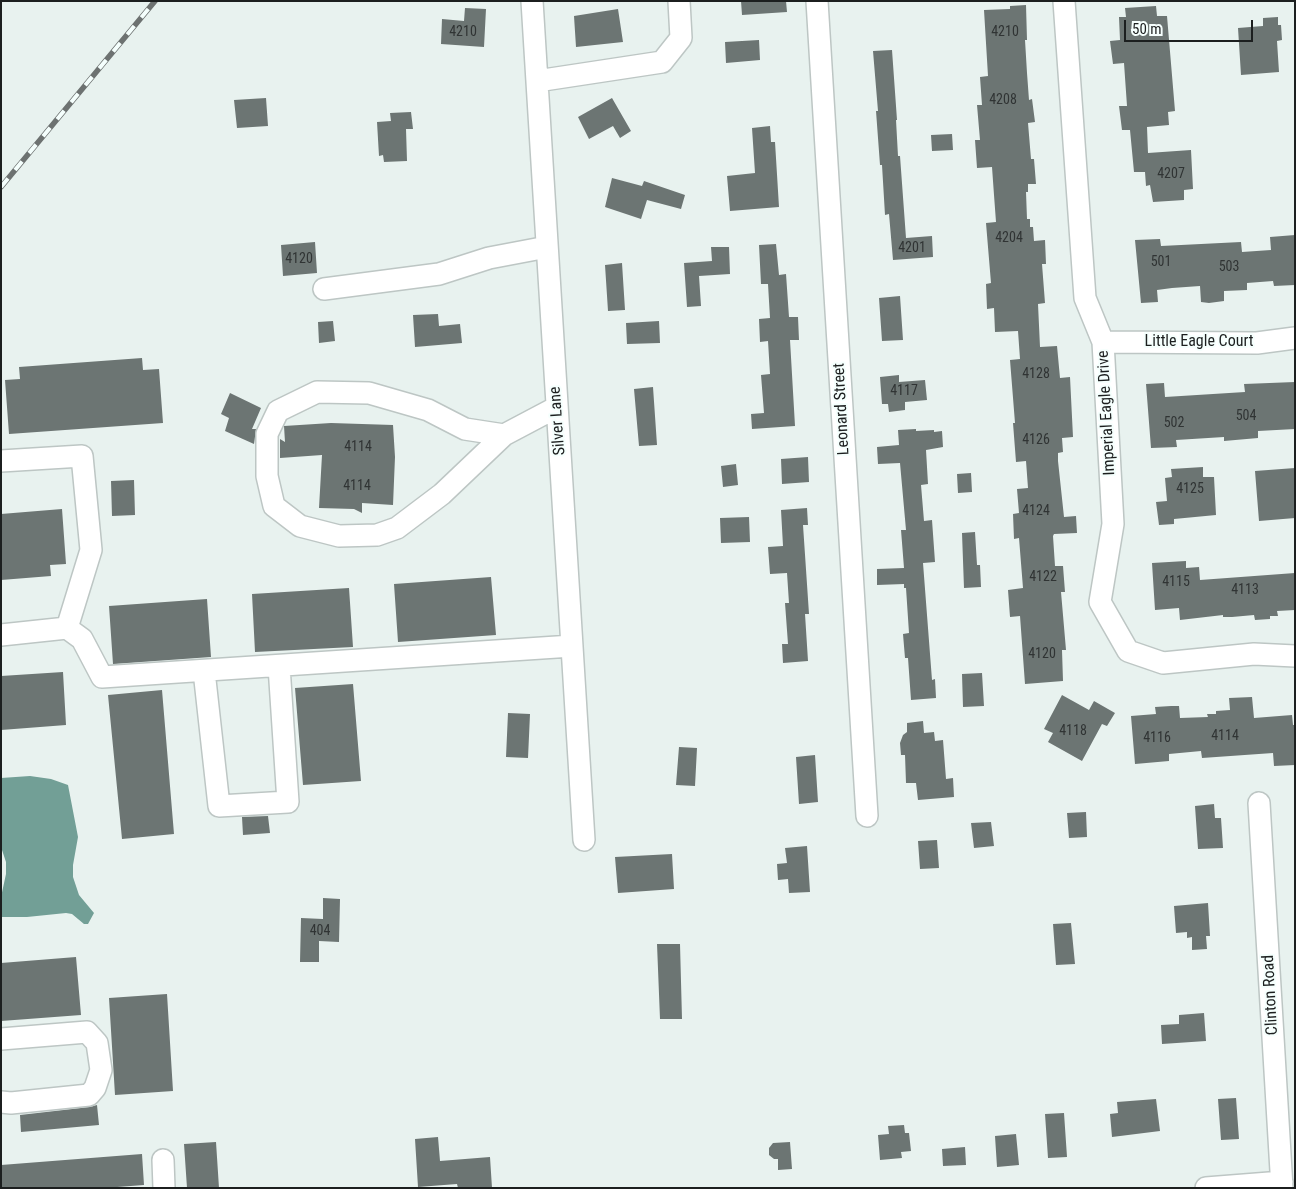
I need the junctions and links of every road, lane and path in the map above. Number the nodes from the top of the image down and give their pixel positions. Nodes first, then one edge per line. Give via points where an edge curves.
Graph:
1 (532, 1) edge
2 (679, 1) edge
3 (817, 1) edge
4 (1064, 1) edge
5 (537, 81) junction
6 (547, 247) junction
7 (324, 289) dead end
8 (1295, 338) edge
9 (1103, 342) junction
10 (557, 407) junction
11 (504, 435) junction
12 (1, 461) edge
13 (67, 628) junction
14 (1, 635) edge
15 (572, 646) junction
16 (1295, 656) edge
17 (279, 666) junction
18 (204, 670) junction
19 (1259, 803) dead end
20 (867, 816) dead end
21 (584, 840) dead end
22 (1, 1039) edge
23 (1, 1102) edge
24 (163, 1160) dead end
25 (1282, 1185) edge
26 (164, 1188) edge
27 (1206, 1188) edge

1 - 5 street, Silver Lane
2 - 5 street via 681,38 662,62
3 - 20 street, Leonard Street
4 - 9 street, Imperial Eagle Drive via 1085,298
5 - 6 street, Silver Lane
6 - 7 street via 489,258 439,274
6 - 10 street, Silver Lane
8 - 9 street, Little Eagle Court via 1257,343
9 - 16 street, Imperial Eagle Drive via 1113,524 1100,602 1128,651 1163,663 1254,654
10 - 11 street
10 - 15 street, Silver Lane
11 - 11 street via 466,429 428,410 369,393 317,392 278,411 267,434 268,476 274,506 300,526 339,536 377,535 397,528 442,494
12 - 13 street via 82,456 91,550
13 - 14 street
13 - 18 street via 82,639 102,677
15 - 17 street
15 - 21 street, Silver Lane
17 - 18 street
17 - 18 street via 288,802 219,806
19 - 25 street, Clinton Road
22 - 23 street via 87,1032 97,1043 101,1070 89,1095
24 - 26 street
25 - 27 street

